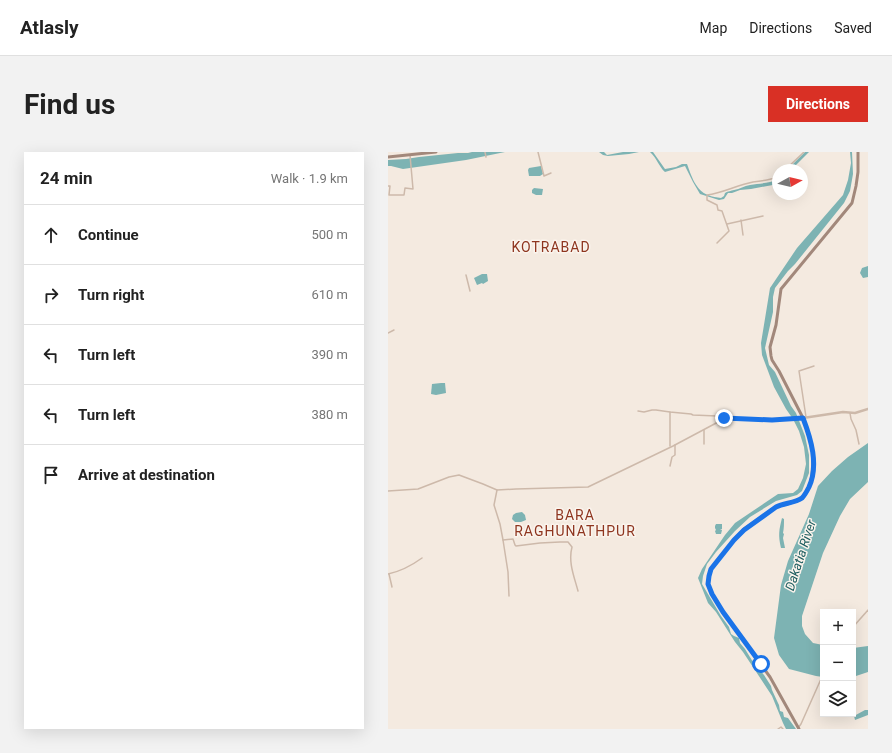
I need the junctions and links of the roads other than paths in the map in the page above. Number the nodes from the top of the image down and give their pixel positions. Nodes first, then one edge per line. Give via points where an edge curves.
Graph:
1 (436, 152) edge
2 (485, 152) edge
3 (538, 152) edge
4 (804, 152) edge
5 (858, 152) edge
6 (411, 154) edge
7 (388, 157) edge
8 (486, 157) dead end
9 (791, 164) edge
10 (551, 173) dead end
11 (772, 179) edge
12 (388, 186) edge
13 (763, 216) dead end
14 (741, 220) junction
15 (727, 224) junction
16 (743, 235) dead end
17 (717, 243) dead end
18 (466, 275) dead end
19 (470, 291) dead end
20 (394, 330) dead end
21 (388, 333) edge
22 (814, 366) dead end
23 (868, 409) edge
24 (638, 411) dead end
25 (670, 412) junction
26 (850, 413) junction
27 (724, 418) junction
28 (804, 418) junction
29 (704, 430) junction
30 (675, 444) junction
31 (704, 444) dead end
32 (859, 444) dead end
33 (670, 446) junction
34 (670, 466) dead end
35 (497, 490) junction
36 (388, 491) edge
37 (503, 540) junction
38 (422, 558) dead end
39 (389, 574) edge
40 (392, 587) dead end
41 (578, 591) dead end
42 (509, 596) dead end
43 (868, 610) edge
44 (856, 624) edge
45 (820, 681) edge
46 (778, 729) edge
47 (783, 729) edge
48 (798, 729) edge

1 - 6 main road
2 - 8 street
3 - 10 street via 544,176
4 - 9 street
5 - 28 main road via 858,172 852,203 781,289 776,325 770,343 771,356
6 - 7 main road
6 - 12 street via 413,189 405,188 404,195 389,195
11 - 15 street via 707,195 707,200 722,211
13 - 14 street
14 - 15 street
14 - 16 street
15 - 17 street via 729,231
18 - 19 street
20 - 21 street
22 - 28 street via 799,371
23 - 26 street
24 - 25 street
25 - 27 street
25 - 33 street
26 - 28 street
26 - 32 street
27 - 28 street
27 - 29 street
28 - 48 main road via 813,458 812,475 806,492 797,501 776,507 744,530 711,569 708,584 723,612 770,677
29 - 30 street
29 - 31 street
30 - 33 street
30 - 34 street via 675,455
33 - 35 street via 588,487
35 - 36 street via 459,475 418,489
35 - 37 street via 494,505
37 - 41 street via 513,539 518,546 568,542 572,546 571,566
37 - 42 street
38 - 39 street via 411,566
39 - 40 street
43 - 44 street
45 - 48 street
46 - 47 street

